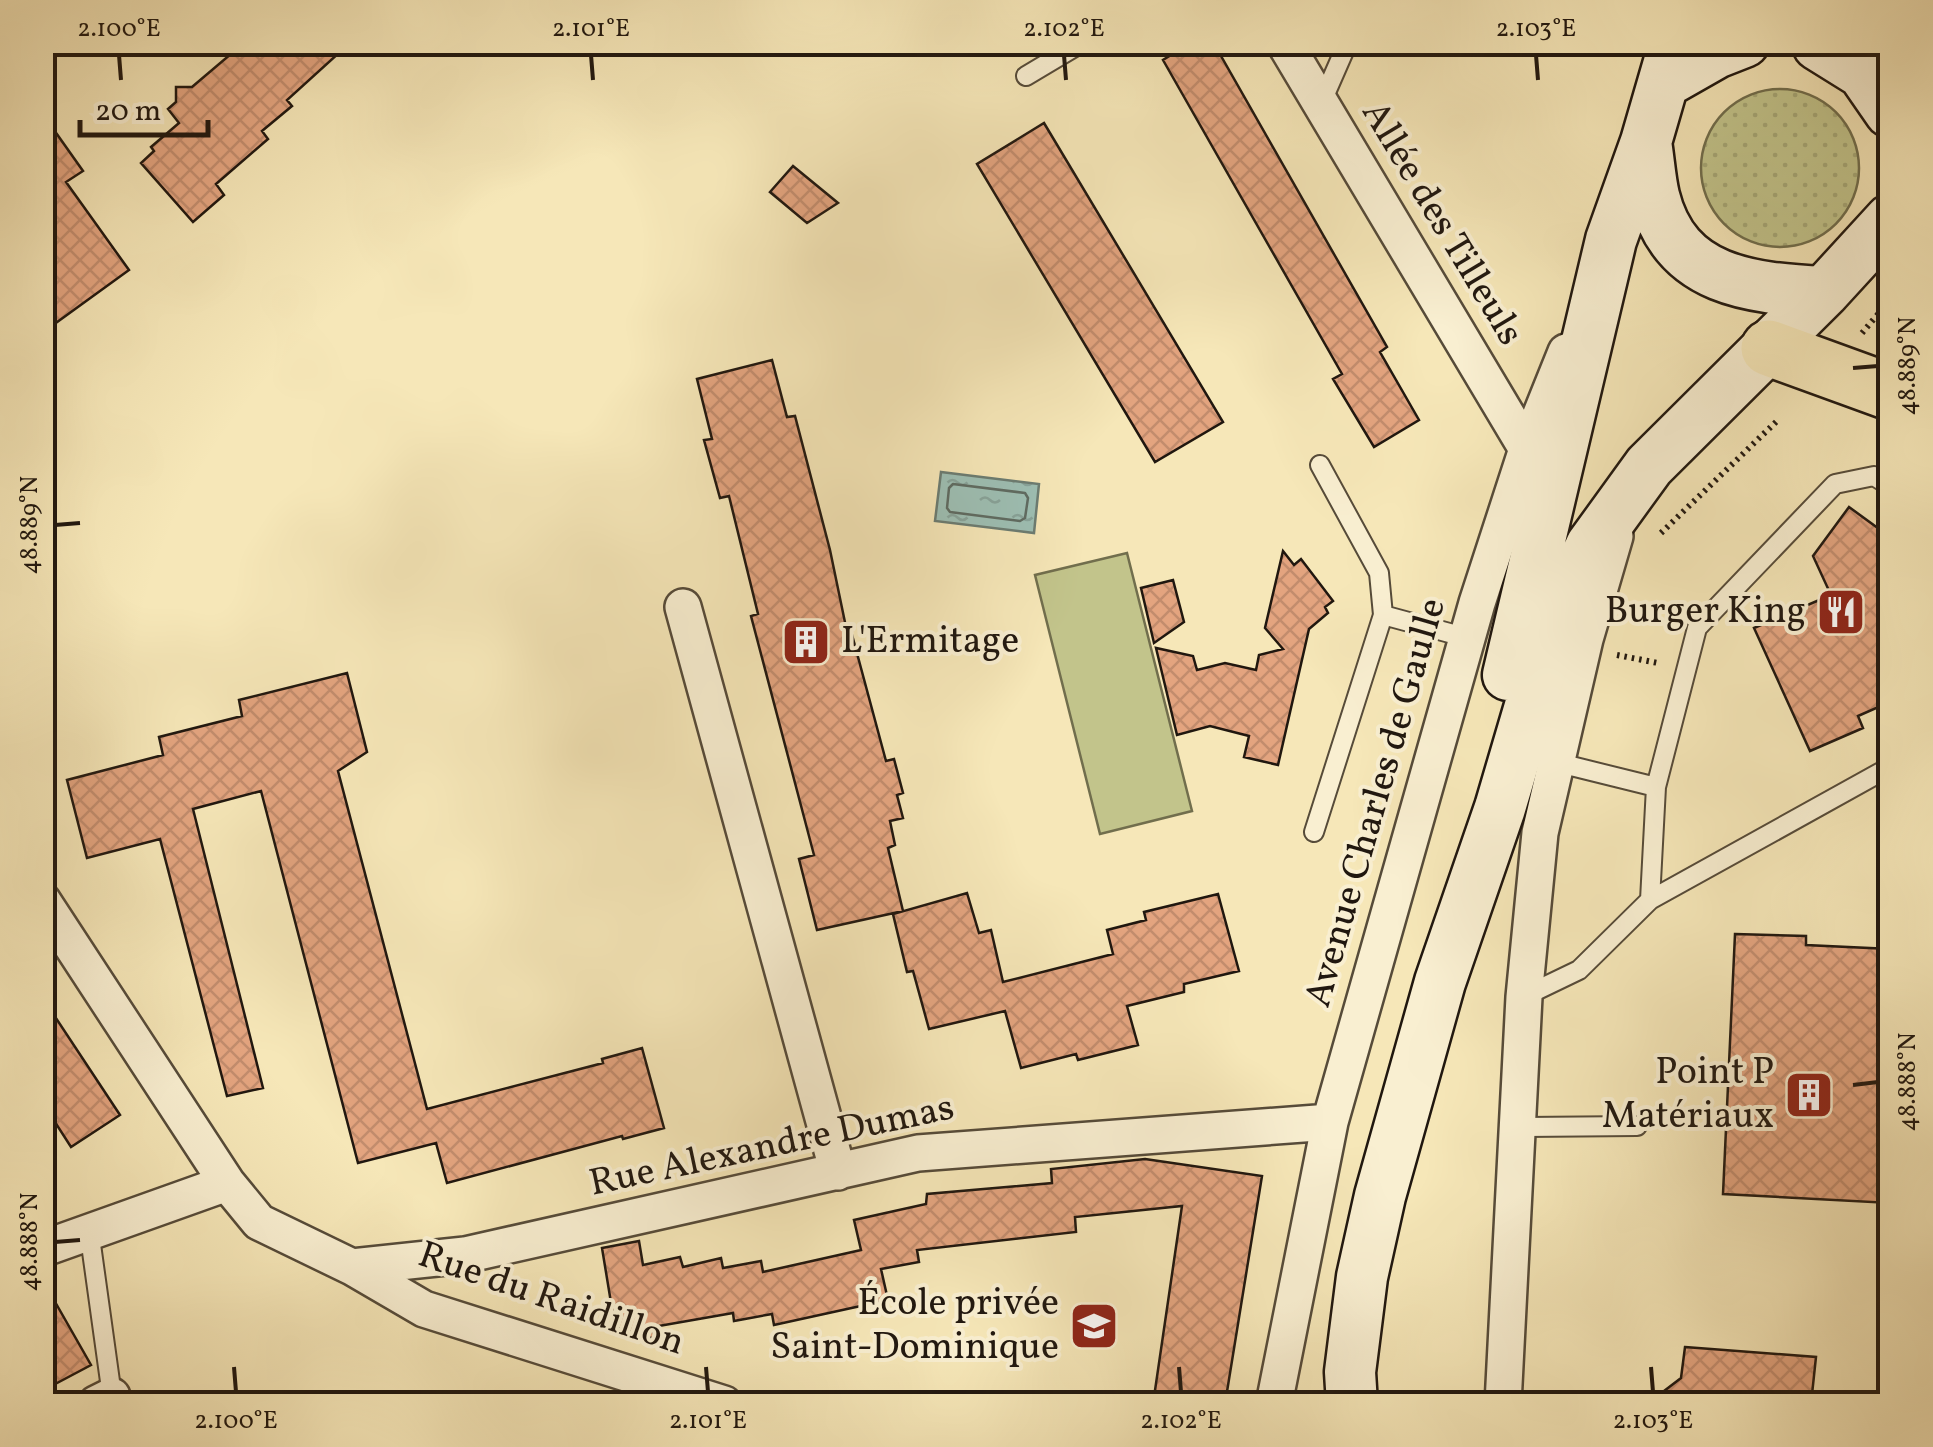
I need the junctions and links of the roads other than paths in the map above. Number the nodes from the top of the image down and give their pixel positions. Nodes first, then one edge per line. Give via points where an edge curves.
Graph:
1 (1083, 42) edge
2 (1284, 42) edge
3 (1348, 42) edge
4 (1744, 42) edge
5 (1814, 44) edge
6 (1670, 62) edge
7 (1890, 64) edge
8 (1026, 76) dead end
9 (1320, 106) junction
10 (1890, 112) edge
11 (1646, 142) junction
12 (1889, 220) edge
13 (1611, 240) junction
14 (1824, 292) junction
15 (1769, 348) junction
16 (1890, 392) edge
17 (1527, 449) junction
18 (1320, 465) dead end
19 (1890, 486) edge
20 (1624, 501) junction
21 (682, 608) dead end
22 (1382, 615) junction
23 (1468, 638) junction
24 (1555, 762) junction
25 (1890, 768) edge
26 (1656, 786) junction
27 (1314, 832) dead end
28 (42, 900) edge
29 (1650, 900) junction
30 (1440, 982) junction
31 (1524, 996) junction
32 (1330, 1122) junction
33 (1638, 1126) dead end
34 (1518, 1127) junction
35 (838, 1172) junction
36 (226, 1183) junction
37 (89, 1230) junction
38 (42, 1249) edge
39 (352, 1268) junction
40 (107, 1402) edge
41 (724, 1404) edge
42 (1274, 1404) edge
43 (1352, 1404) edge
44 (1504, 1404) edge

1 - 8 lane
2 - 9 street, Allée des Tilleuls
3 - 9 lane
4 - 6 main road
5 - 7 main road
5 - 10 main road via 1863,73
6 - 11 main road
9 - 17 street, Allée des Tilleuls
11 - 13 main road
11 - 14 main road via 1654,198 1694,260 1762,289
12 - 14 main road
13 - 17 street, Avenue Charles de Gaulle
13 - 30 main road
14 - 15 main road
15 - 16 main road
15 - 20 main road via 1649,466
17 - 23 street, Avenue Charles de Gaulle
18 - 22 lane via 1379,573
19 - 26 lane via 1874,476 1834,484 1697,628
20 - 24 street
20 - 30 main road via 1591,546 1553,628
21 - 35 street
22 - 23 lane
22 - 27 lane
23 - 32 street, Avenue Charles de Gaulle
24 - 26 lane
24 - 31 street via 1540,833
25 - 29 lane
26 - 29 lane
28 - 36 street
29 - 31 lane via 1579,970
30 - 43 main road via 1362,1276
31 - 34 street
32 - 35 street, Rue Alexandre Dumas via 918,1153
32 - 42 street, Avenue Charles de Gaulle
33 - 34 lane
34 - 44 street
35 - 39 street, Rue Alexandre Dumas via 465,1256
36 - 37 street
36 - 39 street, Rue du Raidillon via 259,1222
37 - 38 street
37 - 40 lane
39 - 41 street, Rue du Raidillon via 424,1308

